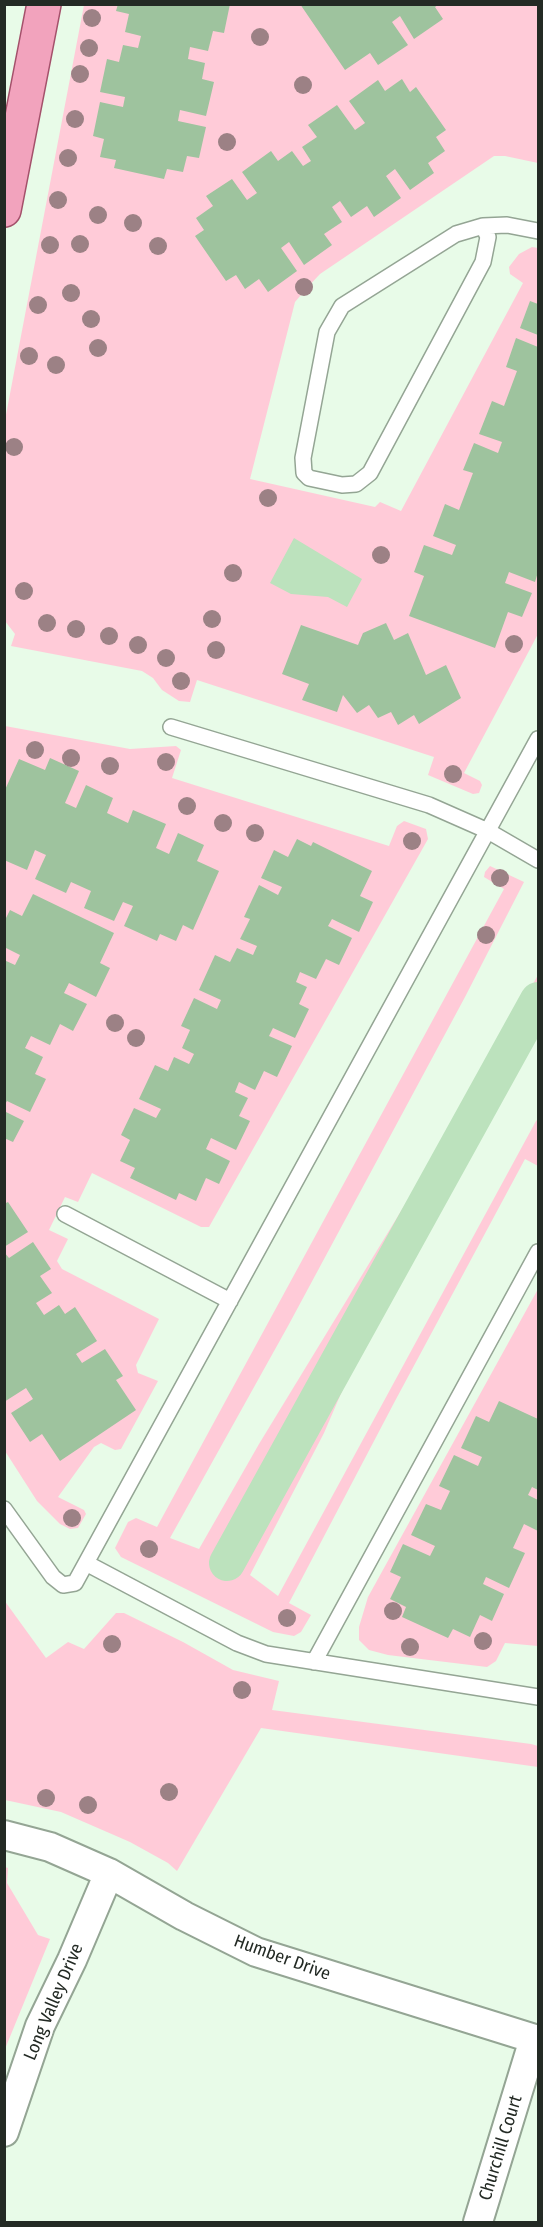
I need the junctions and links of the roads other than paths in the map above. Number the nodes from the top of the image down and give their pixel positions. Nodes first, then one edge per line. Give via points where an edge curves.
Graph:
1 (44, 4) edge
2 (4, 210) edge
3 (483, 226) junction
4 (538, 231) edge
5 (171, 728) dead end
6 (538, 739) edge
7 (488, 831) junction
8 (538, 860) edge
9 (64, 1214) dead end
10 (538, 1252) edge
11 (230, 1301) junction
12 (4, 1509) edge
13 (86, 1563) junction
14 (314, 1662) junction
15 (538, 1697) edge
16 (4, 1835) edge
17 (109, 1873) junction
18 (536, 2039) edge
19 (4, 2132) edge
20 (478, 2223) edge

1 - 2 main road
3 - 3 lane via 456,234 342,306 327,332 303,458 304,473 309,478 356,484 370,473 483,262 488,237
3 - 4 lane via 507,225
5 - 7 lane via 429,805
6 - 7 lane
7 - 8 lane
7 - 11 lane
9 - 11 lane
10 - 14 lane
11 - 13 lane
12 - 13 lane via 63,1585 75,1583
13 - 14 lane via 237,1643 267,1654
14 - 15 lane
16 - 17 street, Humber Drive via 50,1847
17 - 18 street, Humber Drive via 256,1952
17 - 19 street, Long Valley Drive via 40,2026
18 - 20 street, Churchill Court

